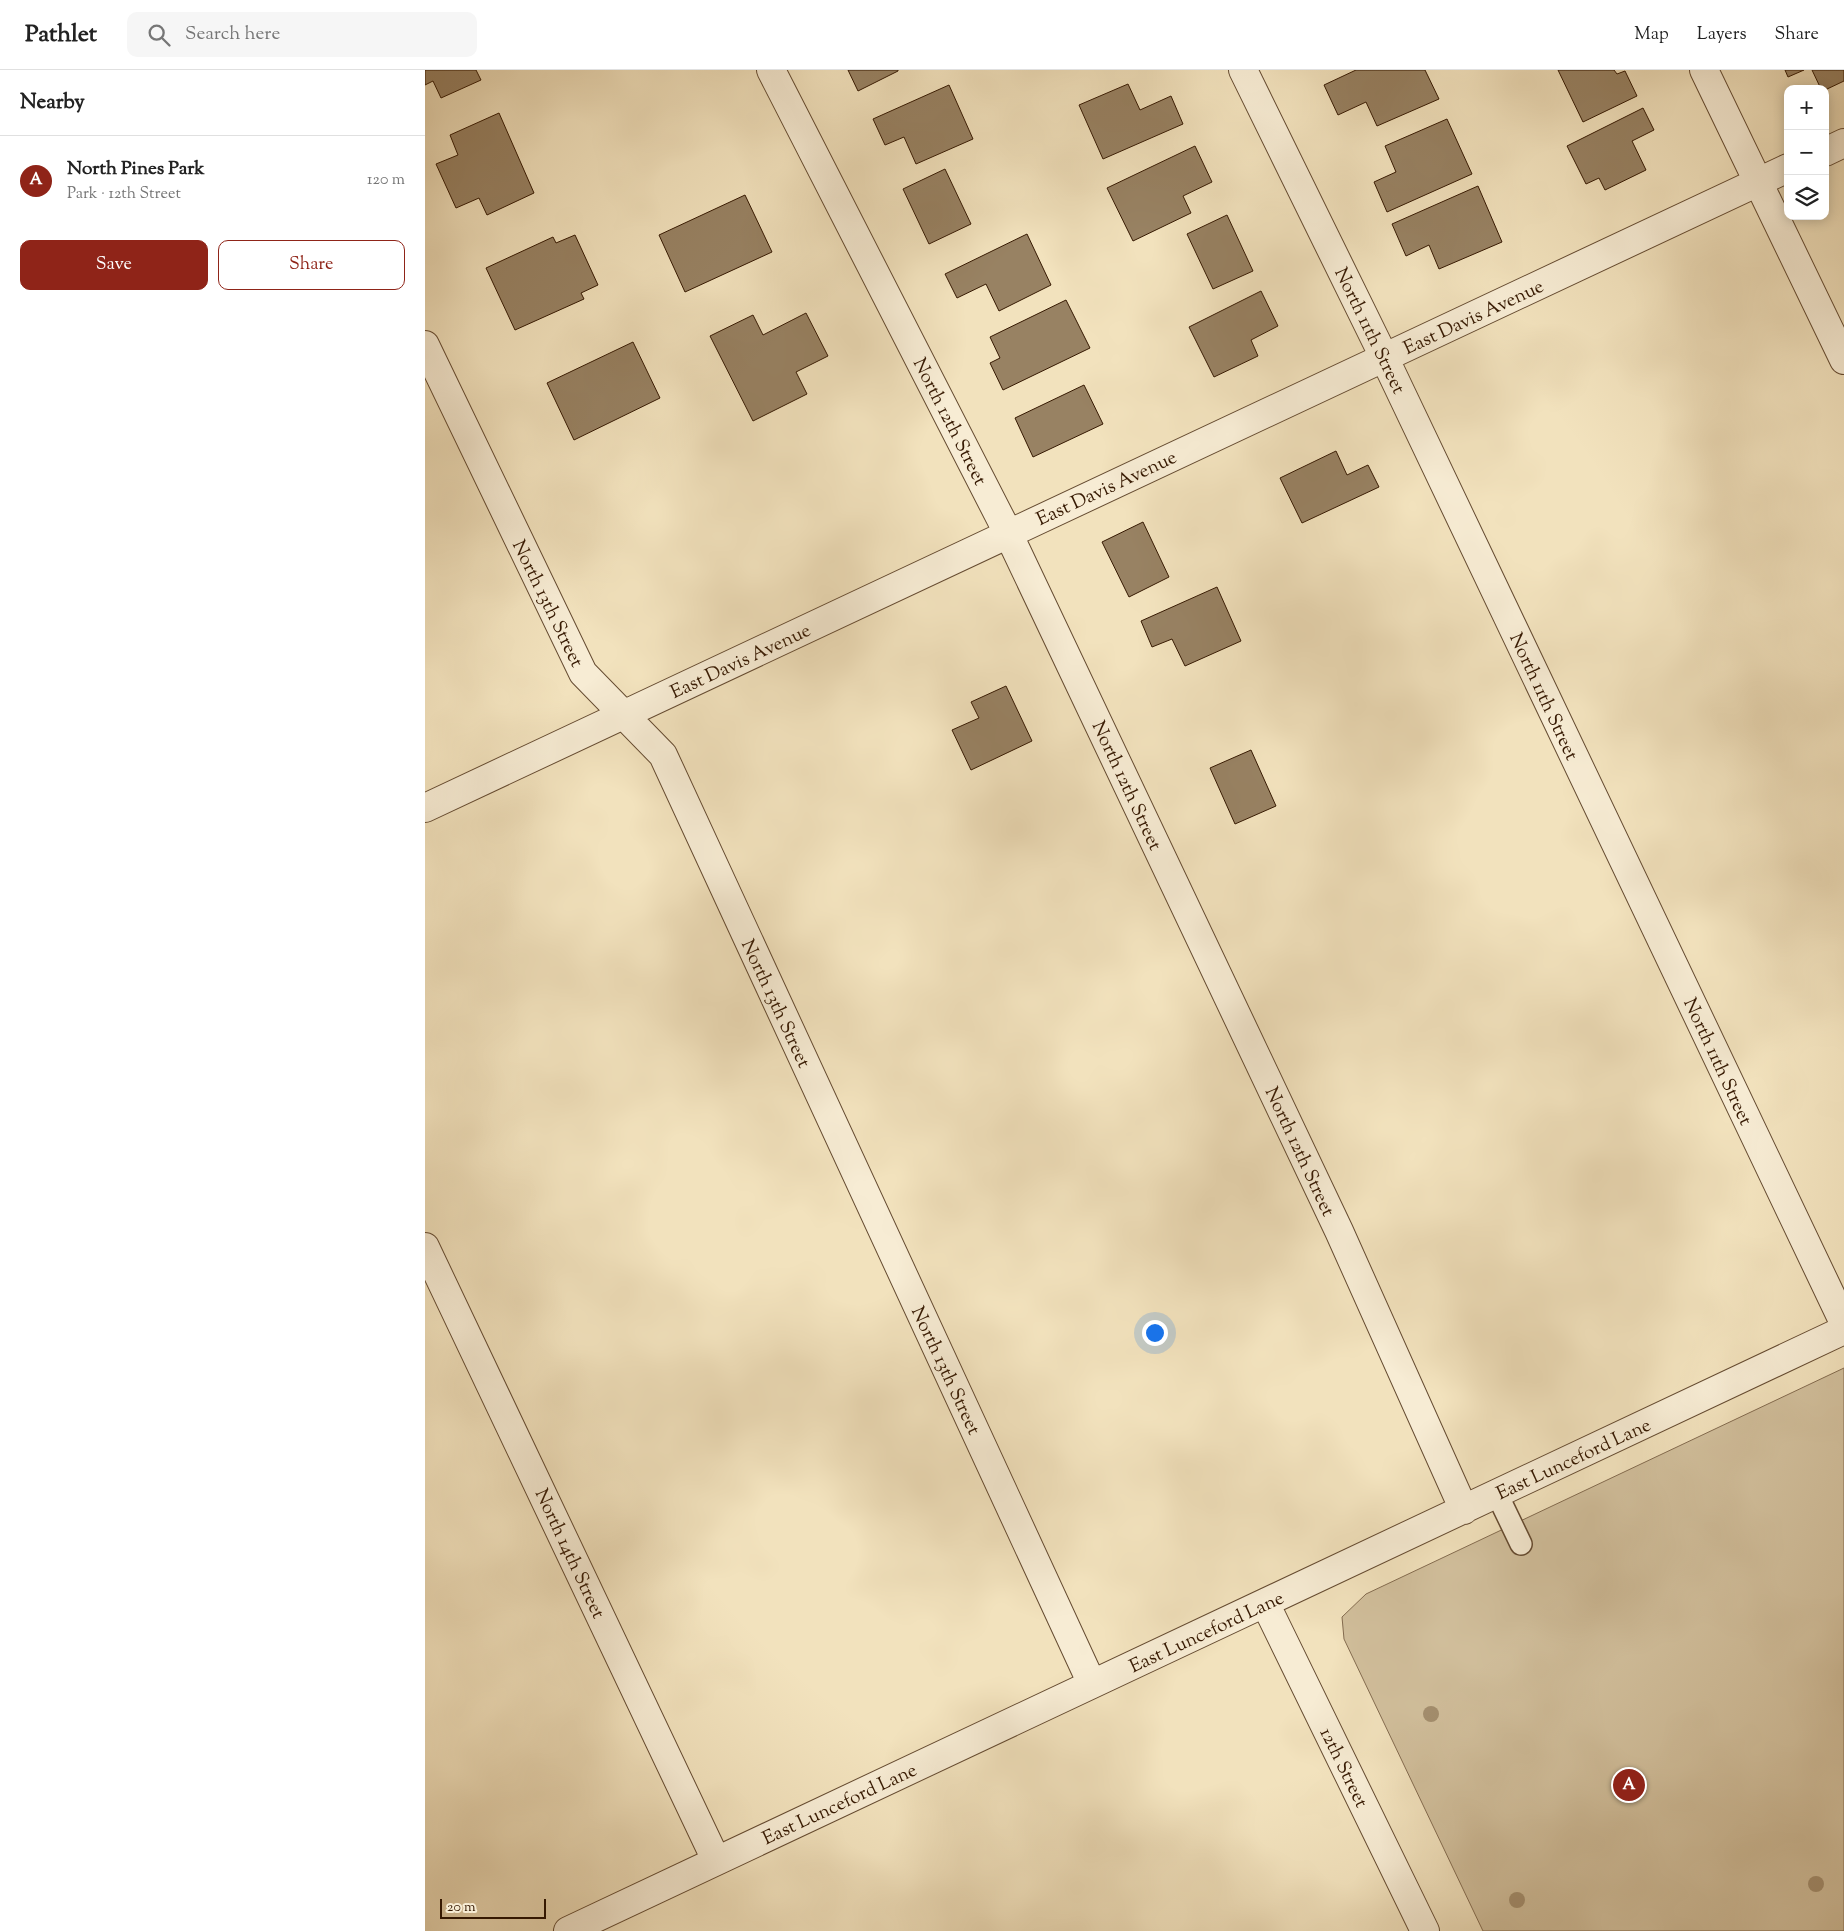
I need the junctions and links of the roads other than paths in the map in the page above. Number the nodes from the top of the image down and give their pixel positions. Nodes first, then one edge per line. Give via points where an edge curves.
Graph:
1 (771, 70) edge
2 (1243, 70) edge
3 (1704, 70) edge
4 (1844, 143) edge
5 (1829, 150) edge
6 (1784, 170) edge
7 (1759, 181) junction
8 (425, 345) edge
9 (1384, 357) junction
10 (1844, 360) edge
11 (1008, 532) junction
12 (624, 715) junction
13 (425, 808) edge
14 (425, 1247) edge
15 (1844, 1323) edge
16 (1844, 1330) edge
17 (1497, 1494) junction
18 (1464, 1510) junction
19 (1521, 1544) dead end
20 (1265, 1603) junction
21 (1092, 1684) junction
22 (716, 1860) junction
23 (568, 1931) edge
24 (1425, 1931) edge

1 - 11 street, North 12th Street
2 - 9 street, North 11th Street
3 - 7 street
4 - 5 street
6 - 7 street, East Davis Avenue
7 - 9 street, East Davis Avenue
7 - 10 street
8 - 12 street, North 13th Street via 583,673
9 - 11 street, East Davis Avenue
9 - 15 street, North 11th Street
11 - 12 street, East Davis Avenue
11 - 18 street, North 12th Street via 1339,1231
12 - 13 street, East Davis Avenue
12 - 21 street, North 13th Street via 663,755
14 - 22 street, North 14th Street
16 - 17 street, East Lunceford Lane
17 - 18 street, East Lunceford Lane
17 - 19 lane
18 - 20 street, East Lunceford Lane
20 - 21 street, East Lunceford Lane
20 - 24 street, 12th Street
21 - 22 street, East Lunceford Lane
22 - 23 street, East Lunceford Lane

